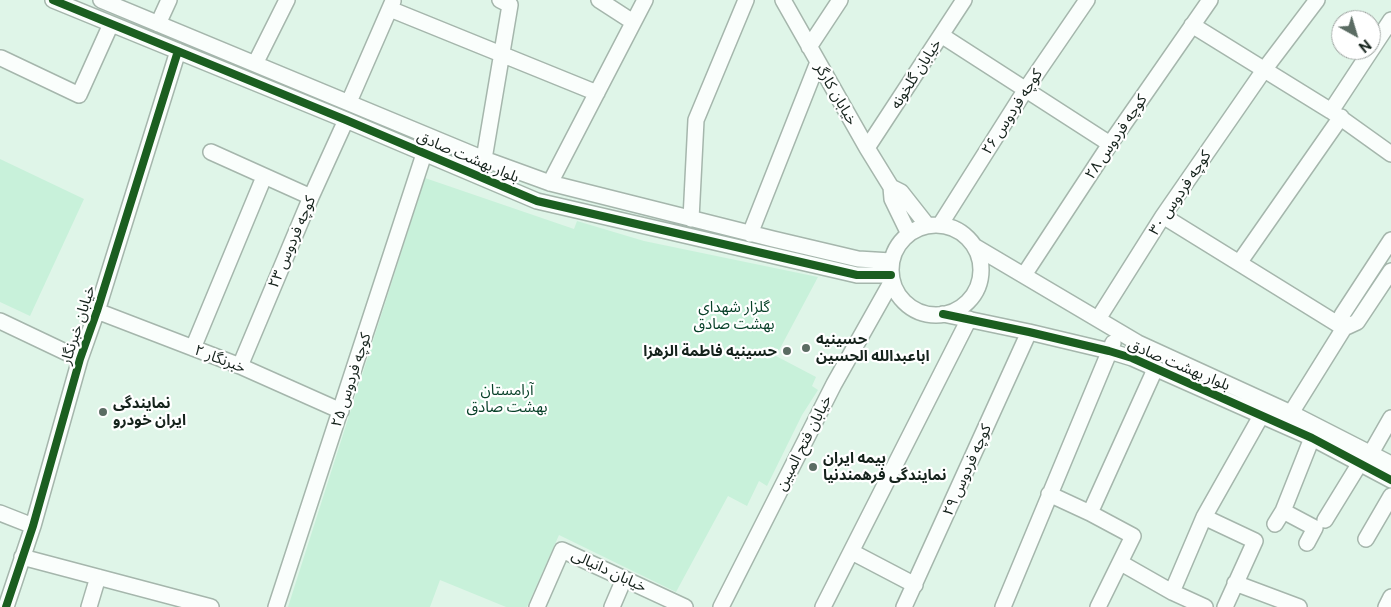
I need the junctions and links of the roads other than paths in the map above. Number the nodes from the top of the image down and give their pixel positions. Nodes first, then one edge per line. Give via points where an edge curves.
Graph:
1 (101, 0) edge
2 (170, 0) edge
3 (287, 0) edge
4 (599, 0) edge
5 (645, 0) edge
6 (746, 0) edge
7 (783, 0) edge
8 (840, 0) edge
9 (1087, 0) edge
10 (1210, 0) edge
11 (1318, 0) edge
12 (60, 1) edge
13 (958, 2) edge
14 (505, 3) edge
15 (392, 4) edge
16 (1391, 20) edge
17 (633, 22) junction
18 (111, 24) junction
19 (158, 24) junction
20 (1192, 25) junction
21 (941, 35) junction
22 (809, 47) junction
23 (178, 51) junction
24 (502, 53) junction
25 (1, 58) edge
26 (818, 62) junction
27 (255, 64) junction
28 (1264, 70) junction
29 (1026, 89) junction
30 (596, 93) junction
31 (349, 102) junction
32 (1336, 114) junction
33 (346, 120) junction
34 (1110, 144) junction
35 (867, 148) junction
36 (211, 152) dead end
37 (424, 154) junction
38 (1391, 154) edge
39 (484, 159) junction
40 (264, 177) junction
41 (550, 183) junction
42 (891, 187) junction
43 (311, 197) junction
44 (1163, 216) junction
45 (691, 218) junction
46 (934, 225) junction
47 (750, 234) junction
48 (909, 234) junction
49 (1391, 240) edge
50 (974, 246) junction
51 (1240, 263) junction
52 (1391, 271) edge
53 (891, 272) junction
54 (1024, 274) junction
55 (97, 312) junction
56 (943, 314) junction
57 (1098, 318) junction
58 (969, 319) junction
59 (0, 321) edge
60 (1344, 328) junction
61 (1119, 331) junction
62 (1028, 332) junction
63 (193, 348) junction
64 (1109, 351) junction
65 (80, 359) junction
66 (240, 366) junction
67 (1154, 368) junction
68 (341, 411) junction
69 (1290, 412) junction
70 (1261, 416) junction
71 (1391, 418) edge
72 (1312, 438) junction
73 (1365, 458) junction
74 (1391, 464) edge
75 (1391, 480) edge
76 (1050, 494) junction
77 (1391, 496) edge
78 (1283, 511) junction
79 (0, 513) edge
80 (1090, 513) junction
81 (1204, 517) junction
82 (1325, 520) dead end
83 (1275, 524) dead end
84 (32, 526) junction
85 (1366, 539) dead end
86 (1307, 543) dead end
87 (852, 552) junction
88 (22, 557) junction
89 (1121, 563) junction
90 (98, 577) junction
91 (624, 579) junction
92 (1236, 583) junction
93 (915, 586) junction
94 (1172, 592) junction
95 (1391, 597) edge
96 (171, 602) edge
97 (1008, 605) edge
98 (6, 607) edge
99 (89, 607) edge
100 (211, 607) edge
101 (276, 607) edge
102 (537, 607) edge
103 (612, 607) edge
104 (685, 607) edge
105 (721, 607) edge
106 (823, 607) edge
107 (904, 607) edge
108 (1098, 607) edge
109 (1176, 607) edge
110 (1205, 607) edge
111 (1225, 607) edge
112 (1299, 607) edge
113 (1386, 607) edge

1 - 19 street, بلوار بهشت صادق
2 - 19 street
3 - 27 street
4 - 17 street
5 - 17 street
6 - 45 street via 696,120
7 - 22 street, خیابان کارگر
8 - 22 street
9 - 29 street, کوچه فردوس ۲۶
10 - 20 street, کوچه فردوس ۲۸
11 - 28 street, کوچه فردوس ۳۰
12 - 18 street, بلوار بهشت صادق
13 - 21 street, خیابان گلخونه
14 - 24 street
15 - 24 street
15 - 31 street
16 - 32 street
17 - 30 street
18 - 23 street, بلوار بهشت صادق
18 - 25 street via 79,95
19 - 27 street, بلوار بهشت صادق
20 - 28 street
20 - 34 street, کوچه فردوس ۲۸
21 - 29 street
21 - 35 street, خیابان گلخونه
22 - 26 street, خیابان کارگر
23 - 33 street, بلوار بهشت صادق
23 - 55 street, خیابان خبرنگار
24 - 30 street
24 - 39 street
26 - 35 street, خیابان کارگر
26 - 47 street
27 - 31 street, بلوار بهشت صادق
28 - 32 street
28 - 44 street, کوچه فردوس ۳۰
29 - 34 street
29 - 46 street, کوچه فردوس ۲۶
30 - 41 street
31 - 39 street, بلوار بهشت صادق
32 - 38 street
32 - 51 street
33 - 37 street, بلوار بهشت صادق
33 - 43 street, کوچه فردوس ۲۳
34 - 54 street, کوچه فردوس ۲۸
35 - 42 street, خیابان کارگر
36 - 40 street
37 - 53 street, بلوار بهشت صادق via 537,201 857,276
37 - 68 street, کوچه فردوس ۲۵
39 - 41 street, بلوار بهشت صادق
40 - 43 street
40 - 63 street
41 - 45 street, بلوار بهشت صادق
42 - 46 street, خیابان کارگر via 901,192
42 - 48 street, خیابان کارگر via 892,199
43 - 66 street, کوچه فردوس ۲۳
44 - 51 street
44 - 57 street, کوچه فردوس ۳۰
45 - 47 street, بلوار بهشت صادق
46 - 48 street
46 - 50 street via 952,227
47 - 53 street, بلوار بهشت صادق via 858,259
48 - 53 street via 896,248
49 - 60 street via 1342,315
50 - 54 street, بلوار بهشت صادق
50 - 56 street via 980,259 981,274 977,288 969,300
51 - 60 street
52 - 60 street via 1357,322
53 - 56 street via 895,289 903,301 915,310
53 - 105 street, خیابان فتح المبین
54 - 57 street, بلوار بهشت صادق
55 - 63 street, خبرنگار ۲
55 - 65 street, خیابان خبرنگار
56 - 58 street, بلوار بهشت صادق
57 - 61 street, بلوار بهشت صادق
58 - 62 street, بلوار بهشت صادق
58 - 87 street
59 - 65 street
60 - 69 street
61 - 64 street
61 - 69 street, بلوار بهشت صادق via 1161,354
62 - 64 street, بلوار بهشت صادق
62 - 93 street, کوچه فردوس ۲۹
63 - 66 street, خبرنگار ۲
64 - 67 street, بلوار بهشت صادق
64 - 76 street
65 - 84 street, خیابان خبرنگار
66 - 68 street, خبرنگار ۲
67 - 70 street, بلوار بهشت صادق
67 - 80 street
68 - 101 street, کوچه فردوس ۲۵
69 - 73 street, بلوار بهشت صادق
70 - 72 street, بلوار بهشت صادق
70 - 81 street
71 - 73 street
72 - 73 street, بلوار بهشت صادق
72 - 78 street
73 - 74 street, بلوار بهشت صادق
73 - 75 street, بلوار بهشت صادق
73 - 82 street
76 - 80 street
76 - 97 street
77 - 85 street
78 - 83 street
78 - 86 street via 1315,528
79 - 84 street
80 - 89 street via 1133,536
81 - 92 street via 1255,541
81 - 94 street
84 - 88 street, خیابان خبرنگار
87 - 93 street
87 - 106 street
88 - 90 street
88 - 98 street, خیابان خبرنگار
89 - 94 street
89 - 108 street
90 - 96 street
90 - 99 street
91 - 102 street, خیابان دانیالی via 562,550
91 - 103 street
91 - 104 street, خیابان دانیالی
92 - 111 street
92 - 112 street
93 - 107 street, کوچه فردوس ۲۹
94 - 109 street
94 - 110 street
95 - 113 street
96 - 100 street

